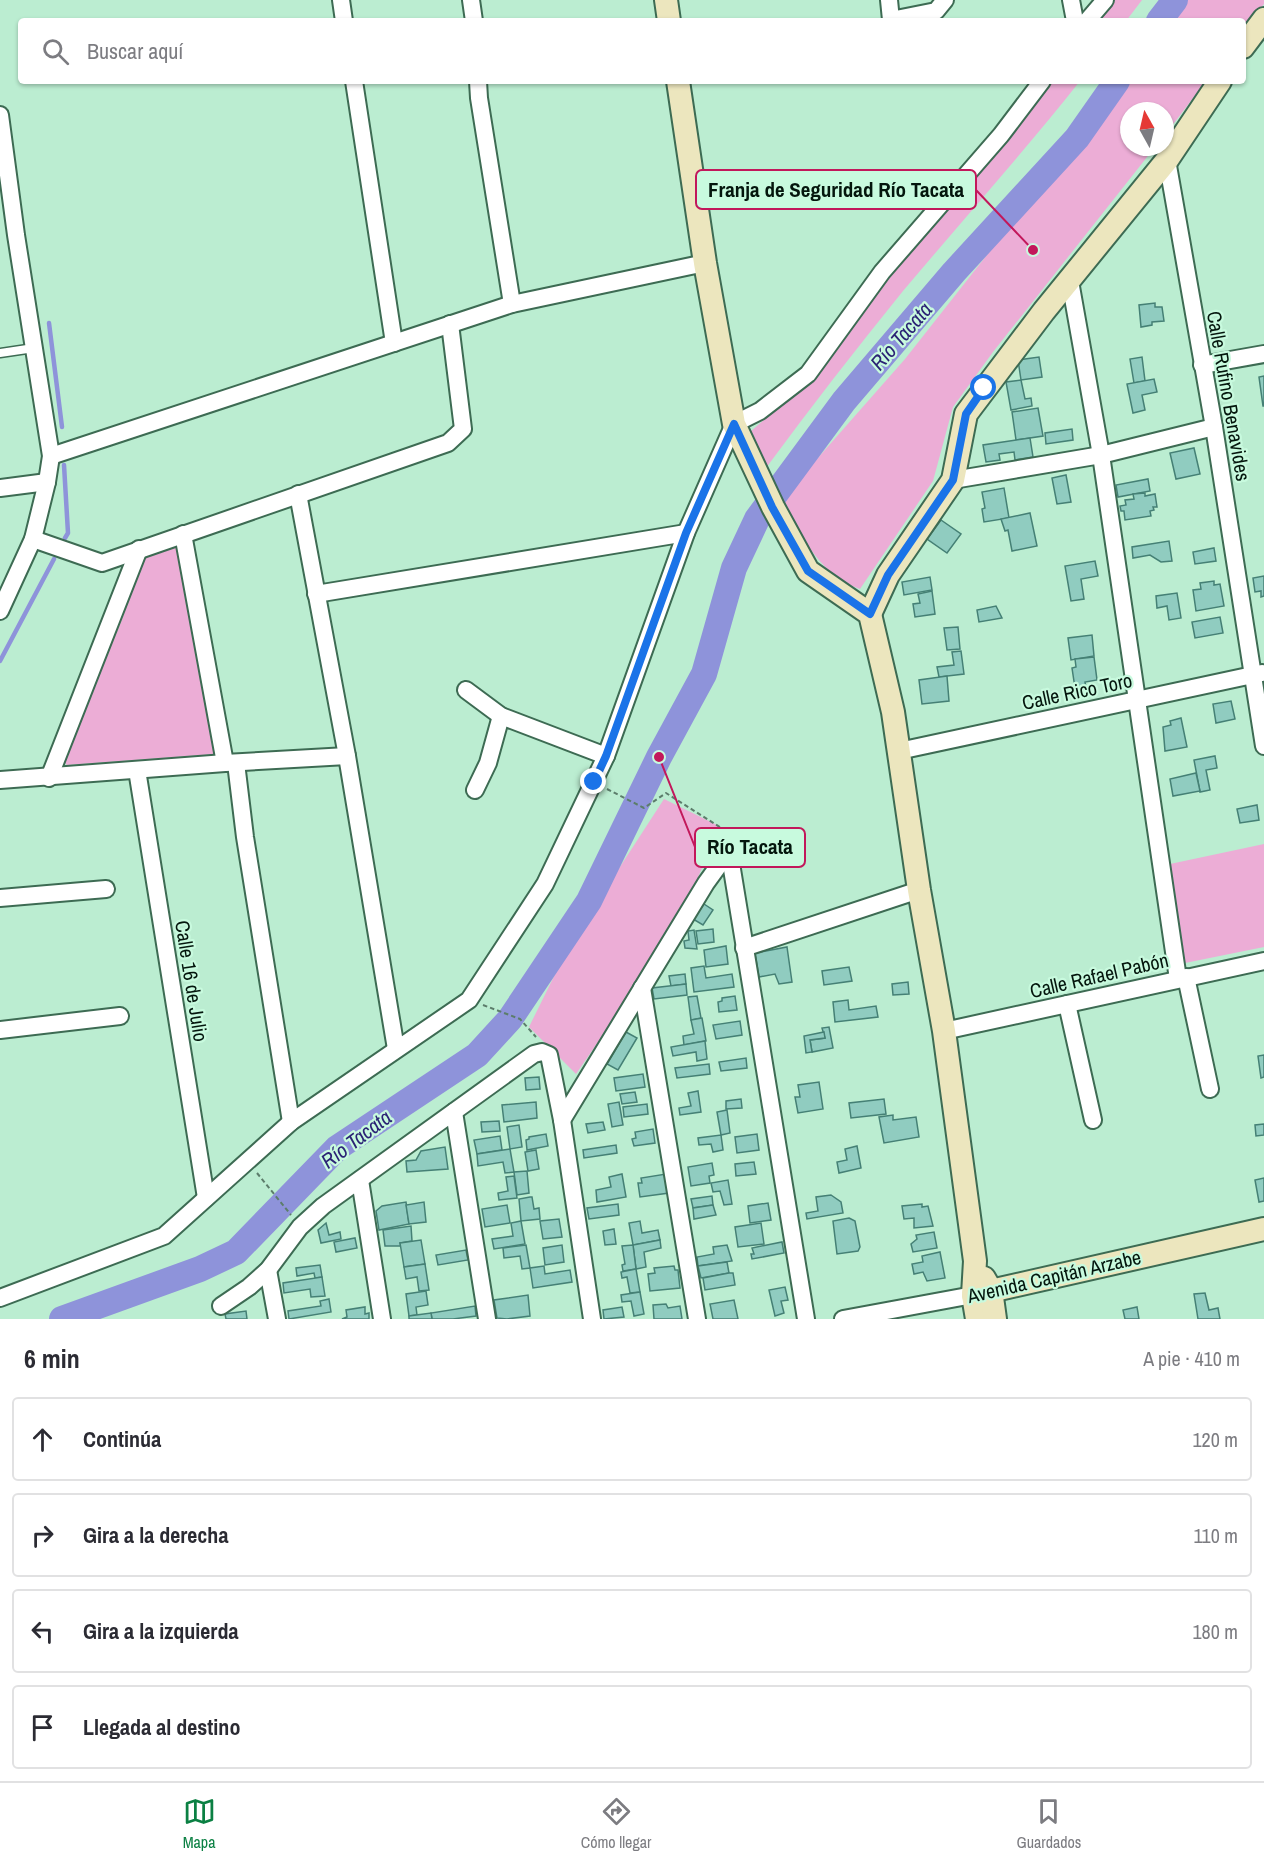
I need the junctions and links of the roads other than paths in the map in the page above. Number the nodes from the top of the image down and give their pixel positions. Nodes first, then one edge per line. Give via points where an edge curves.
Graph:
1 (341, 0) edge
2 (471, 0) edge
3 (666, 0) edge
4 (889, 0) edge
5 (945, 0) edge
6 (1071, 0) edge
7 (1105, 0) edge
8 (344, 18) edge
9 (474, 18) edge
10 (669, 18) edge
11 (891, 18) edge
12 (901, 18) edge
13 (1074, 18) edge
14 (1090, 18) edge
15 (1264, 19) edge
16 (1246, 43) edge
17 (354, 84) edge
18 (478, 84) edge
19 (678, 84) edge
20 (1040, 84) edge
21 (1218, 84) edge
22 (0, 116) edge
23 (1167, 160) junction
24 (705, 263) junction
25 (1070, 281) junction
26 (512, 304) junction
27 (450, 324) junction
28 (394, 343) junction
29 (35, 348) junction
30 (0, 353) edge
31 (1264, 354) edge
32 (1202, 364) junction
33 (734, 424) junction
34 (1214, 427) junction
35 (1101, 455) junction
36 (51, 456) junction
37 (953, 480) junction
38 (47, 482) junction
39 (0, 488) edge
40 (298, 494) junction
41 (686, 533) junction
42 (183, 534) junction
43 (33, 539) junction
44 (139, 549) junction
45 (316, 594) junction
46 (0, 611) edge
47 (870, 614) junction
48 (1259, 674) edge
49 (466, 690) dead end
50 (1137, 699) junction
51 (501, 716) junction
52 (1264, 746) edge
53 (899, 751) junction
54 (347, 756) junction
55 (606, 756) junction
56 (231, 763) junction
57 (137, 770) junction
58 (49, 778) junction
59 (0, 780) edge
60 (475, 790) dead end
61 (106, 889) dead end
62 (919, 890) junction
63 (0, 898) edge
64 (744, 948) junction
65 (1264, 962) edge
66 (1182, 978) junction
67 (642, 988) junction
68 (1068, 1004) junction
69 (120, 1016) dead end
70 (0, 1030) edge
71 (944, 1031) junction
72 (396, 1049) junction
73 (1210, 1089) dead end
74 (454, 1112) junction
75 (562, 1120) junction
76 (1093, 1120) dead end
77 (291, 1122) junction
78 (360, 1180) junction
79 (206, 1198) junction
80 (1264, 1229) edge
81 (268, 1270) junction
82 (982, 1293) junction
83 (0, 1298) edge
84 (221, 1306) dead end
85 (277, 1319) edge
86 (382, 1319) edge
87 (487, 1319) edge
88 (592, 1319) edge
89 (697, 1319) edge
90 (806, 1319) edge
91 (843, 1319) edge
92 (977, 1319) edge
93 (995, 1319) edge

1 - 8 street
2 - 9 street
3 - 10 street
4 - 11 street
5 - 12 street via 936,11
6 - 13 street
7 - 14 street
15 - 16 street
17 - 28 street
18 - 26 street
19 - 24 street
20 - 33 street via 1001,135 882,272 808,374 760,411
21 - 23 street
22 - 29 street
23 - 25 street
23 - 32 street, Calle Rufino Benavides
24 - 26 street
24 - 33 street
25 - 35 street
25 - 37 street via 966,414
26 - 27 street
27 - 28 street
27 - 40 street via 463,429 448,443
28 - 36 street
29 - 30 lane
29 - 36 street
31 - 32 street
32 - 34 street, Calle Rufino Benavides
33 - 41 street
33 - 47 street via 772,507 808,571
34 - 35 street
34 - 48 street, Calle Rufino Benavides
35 - 37 street
35 - 50 street
36 - 38 street
37 - 47 street via 888,575
38 - 39 street
38 - 43 street
40 - 42 street
40 - 45 street
41 - 45 street
41 - 55 street
42 - 44 street
42 - 56 street
43 - 44 street via 102,562
43 - 46 street
44 - 58 street
45 - 54 street
47 - 53 street
48 - 50 street, Calle Rico Toro
48 - 52 street, Calle Rufino Benavides
49 - 51 street
50 - 53 street, Calle Rico Toro
50 - 66 street
51 - 55 street
51 - 60 street via 488,763
53 - 62 street
54 - 56 street
54 - 72 street
55 - 72 street via 545,884 468,1000
56 - 57 street
56 - 77 street
57 - 58 street
57 - 79 street, Calle 16 de Julio
58 - 59 street
61 - 63 street
62 - 64 street
62 - 71 street
64 - 67 street via 734,845
64 - 90 street
65 - 66 street, Calle Rafael Pabón
66 - 68 street, Calle Rafael Pabón
66 - 73 street
67 - 75 street
67 - 89 street
68 - 71 street, Calle Rafael Pabón
68 - 76 street
69 - 70 street
71 - 82 street
72 - 77 street
74 - 75 street via 542,1052 549,1055
74 - 78 street
74 - 87 street
75 - 88 street
77 - 79 street
78 - 81 street via 300,1227
78 - 86 street
79 - 83 street via 164,1236
80 - 82 street, Avenida Capitán Arzabe
81 - 84 street
81 - 85 street
82 - 91 street, Avenida Capitán Arzabe
82 - 92 street
82 - 93 street

